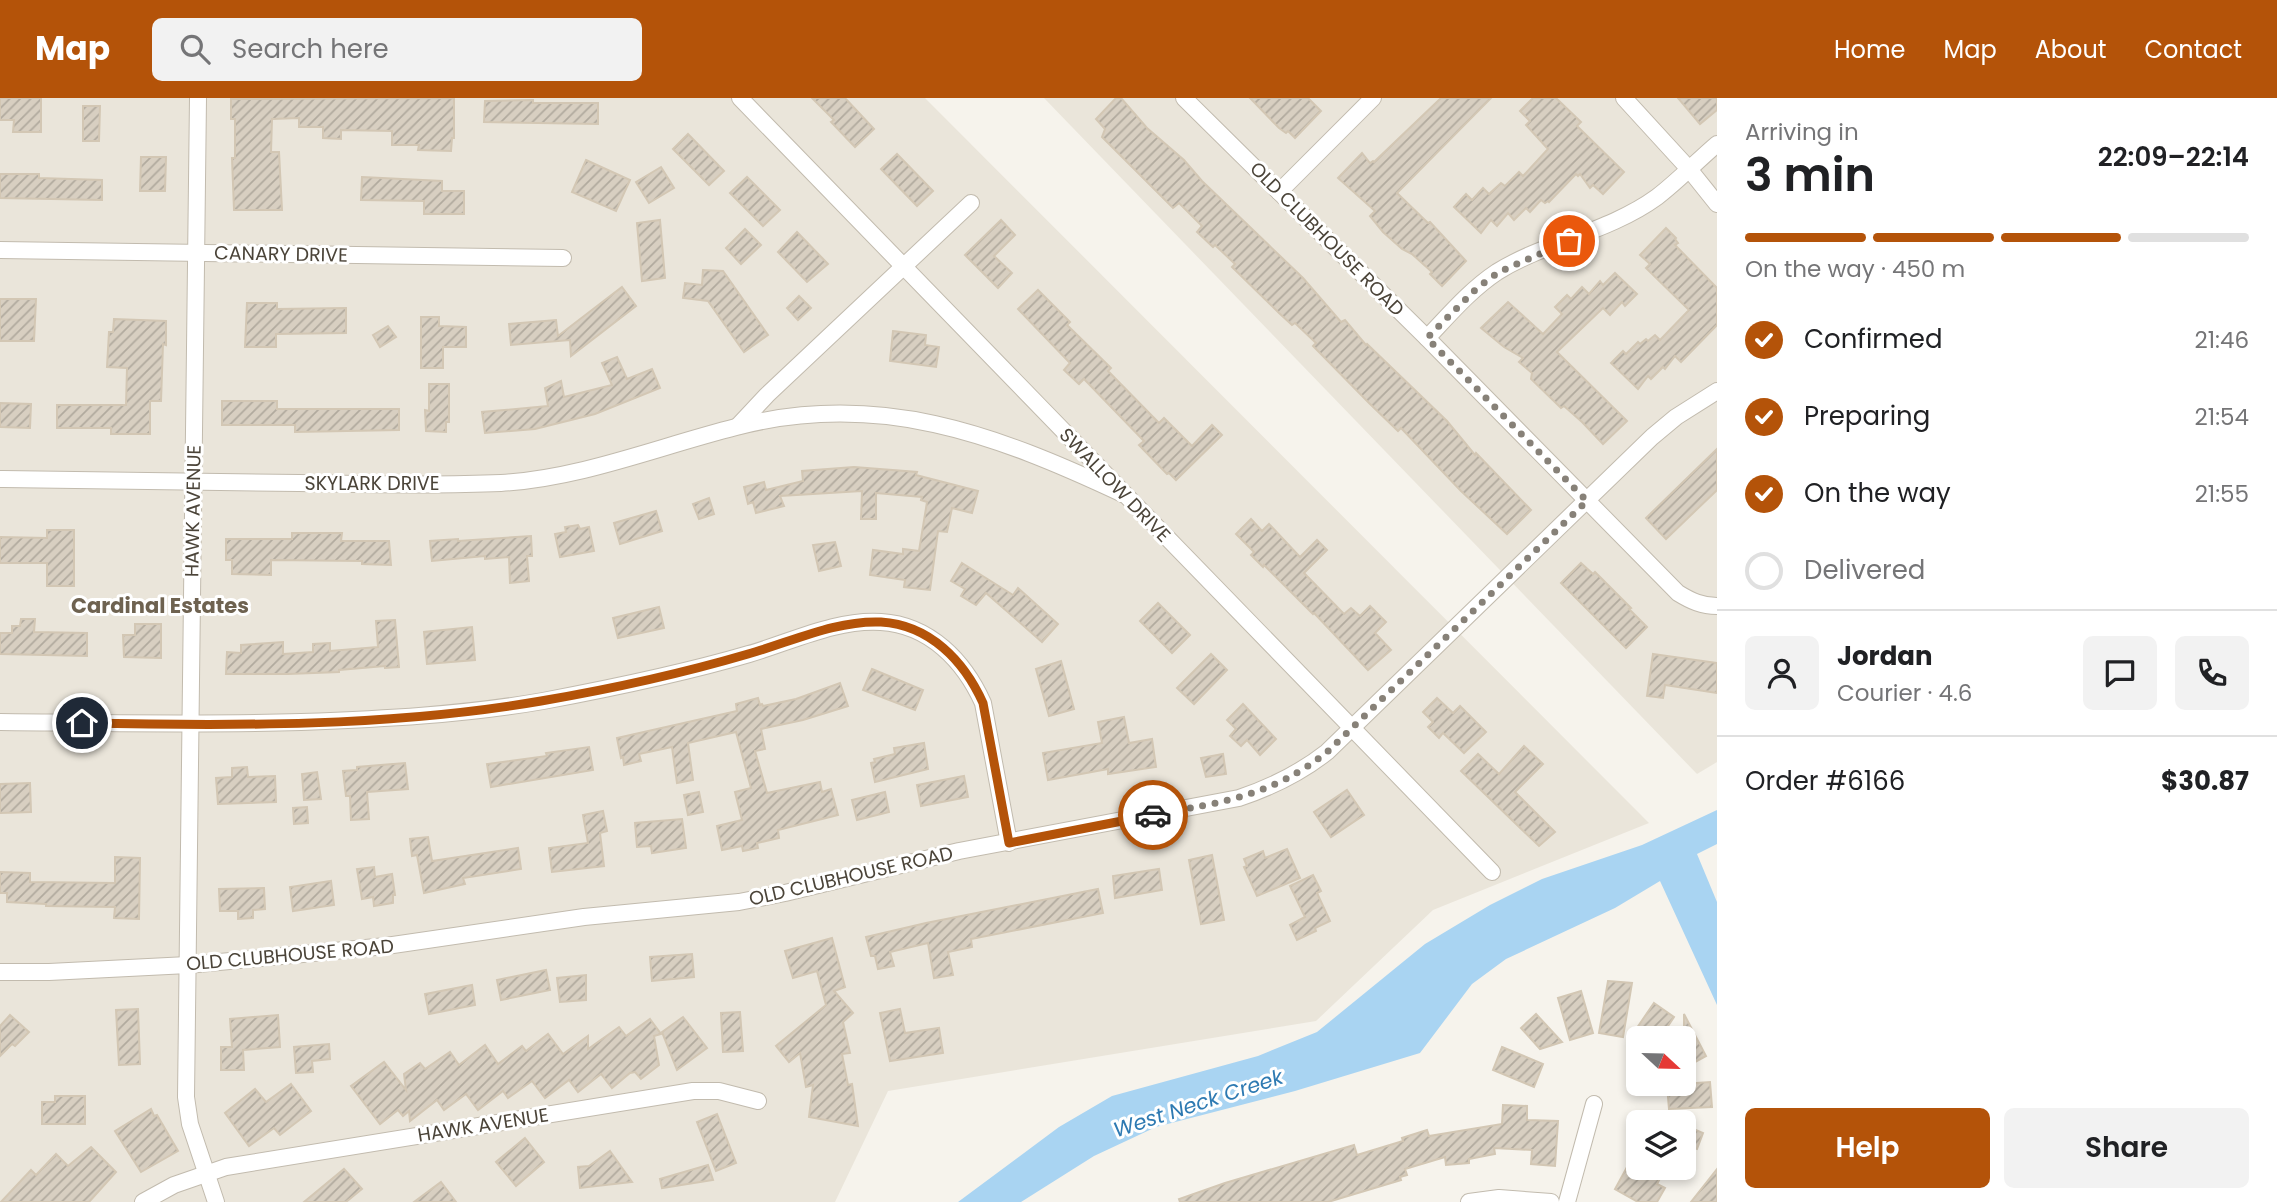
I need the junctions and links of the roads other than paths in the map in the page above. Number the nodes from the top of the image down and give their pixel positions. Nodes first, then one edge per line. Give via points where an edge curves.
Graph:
1 (198, 98) edge
2 (740, 98) edge
3 (1184, 98) edge
4 (1373, 98) edge
5 (1625, 98) edge
6 (1717, 144) edge
7 (1689, 169) junction
8 (1279, 192) junction
9 (971, 203) dead end
10 (1717, 204) edge
11 (0, 250) edge
12 (197, 253) junction
13 (563, 258) dead end
14 (904, 266) junction
15 (1427, 338) junction
16 (1717, 391) edge
17 (738, 426) junction
18 (0, 479) edge
19 (193, 482) junction
20 (1123, 494) junction
21 (1587, 501) junction
22 (1717, 606) edge
23 (0, 722) edge
24 (191, 725) junction
25 (1352, 728) junction
26 (1009, 843) junction
27 (1492, 872) dead end
28 (188, 965) junction
29 (0, 972) edge
30 (758, 1101) dead end
31 (1594, 1104) dead end
32 (208, 1173) junction
33 (143, 1202) edge
34 (216, 1202) edge
35 (1469, 1202) edge
36 (1551, 1202) edge
37 (1567, 1202) edge

1 - 12 street, HAWK AVENUE
2 - 14 street, SWALLOW DRIVE
3 - 8 street, OLD CLUBHOUSE ROAD
4 - 8 street
5 - 7 street
6 - 7 street
7 - 10 street
7 - 15 street via 1639,208 1499,272
8 - 15 street, OLD CLUBHOUSE ROAD
9 - 14 street
11 - 12 street, CANARY DRIVE
12 - 13 street, CANARY DRIVE
12 - 19 street, HAWK AVENUE
14 - 17 street
14 - 20 street, SWALLOW DRIVE
15 - 21 street, OLD CLUBHOUSE ROAD
16 - 21 street, OLD CLUBHOUSE ROAD via 1652,437
17 - 19 street, SKYLARK DRIVE via 539,479 406,484
17 - 20 street, SKYLARK DRIVE via 830,413 915,419 1004,443
18 - 19 street, SKYLARK DRIVE
19 - 24 street, HAWK AVENUE
20 - 25 street, SWALLOW DRIVE
21 - 22 street via 1678,593
21 - 25 street, OLD CLUBHOUSE ROAD
23 - 24 street
24 - 26 street via 389,719 492,709 658,678 836,627 882,622 926,635 961,663 974,682 983,703
24 - 28 street, HAWK AVENUE
25 - 26 street, OLD CLUBHOUSE ROAD via 1304,770 1273,787
25 - 27 street, SWALLOW DRIVE
26 - 28 street, OLD CLUBHOUSE ROAD via 739,902 584,917 386,946
28 - 29 street, OLD CLUBHOUSE ROAD
28 - 32 street, HAWK AVENUE via 186,1097 190,1124
30 - 32 street, HAWK AVENUE via 693,1090
31 - 37 street
32 - 33 street, HAWK AVENUE
32 - 34 street
35 - 36 street via 1499,1198

